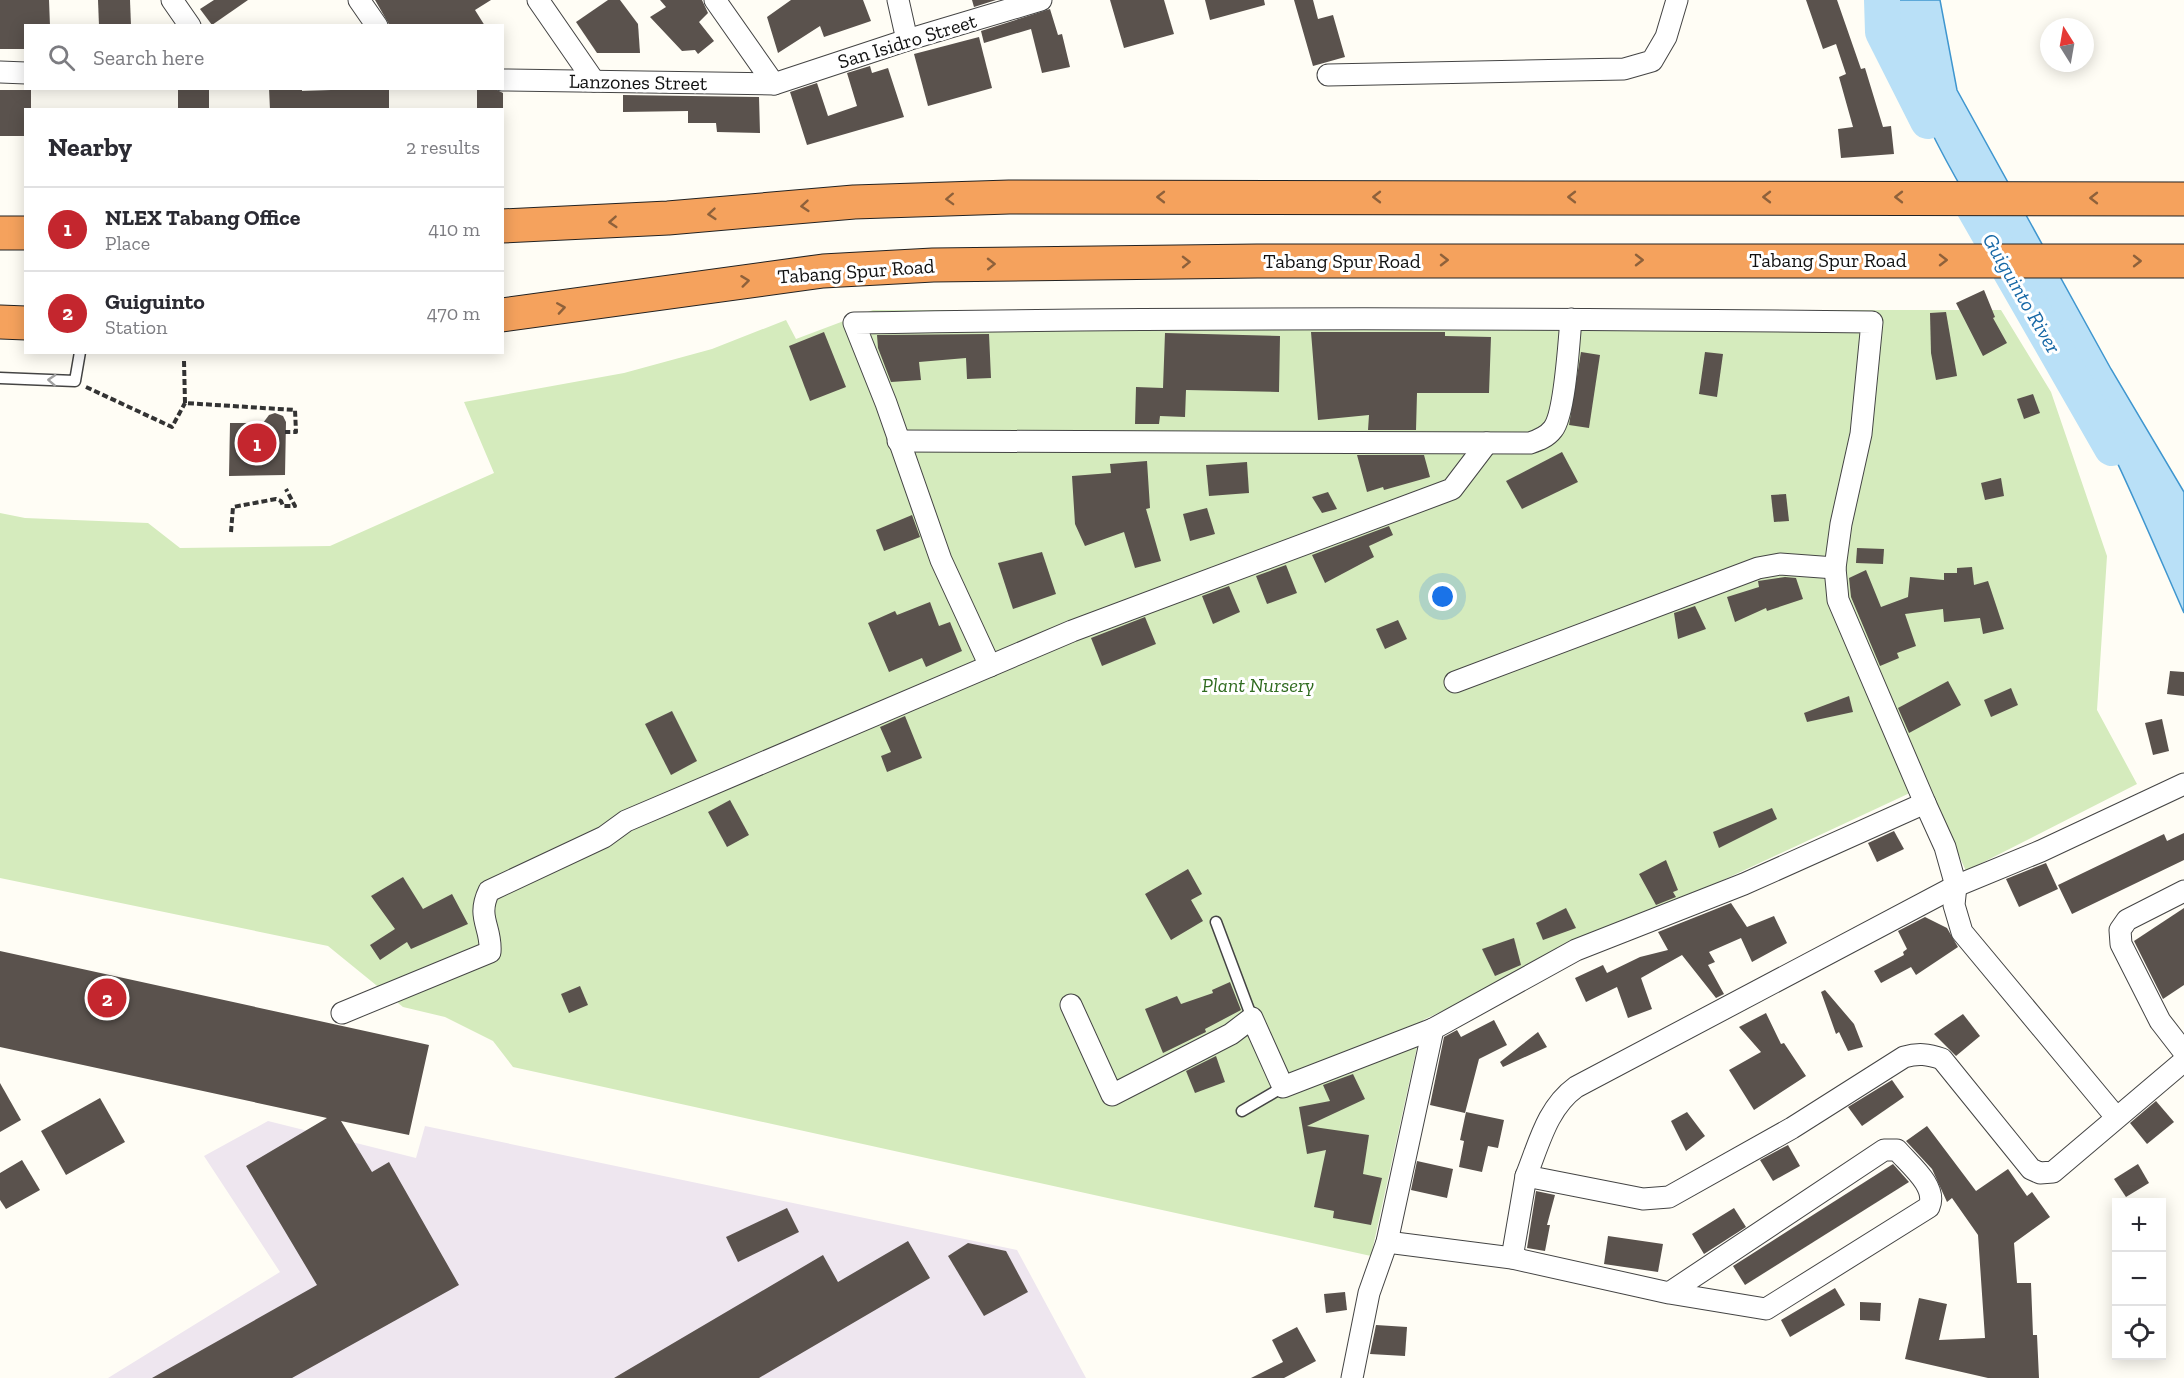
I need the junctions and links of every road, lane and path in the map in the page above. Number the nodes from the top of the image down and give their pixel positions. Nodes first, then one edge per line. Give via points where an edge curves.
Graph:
1 (172, 0) edge
2 (358, 0) edge
3 (538, 0) edge
4 (715, 0) edge
5 (898, 0) edge
6 (1041, 0) edge
7 (1677, 0) edge
8 (189, 24) edge
9 (376, 24) edge
10 (907, 40) junction
11 (0, 72) edge
12 (24, 73) edge
13 (1328, 75) dead end
14 (504, 80) edge
15 (594, 81) junction
16 (774, 84) junction
17 (2184, 199) edge
18 (504, 226) edge
19 (0, 233) edge
20 (24, 233) edge
21 (2184, 261) edge
22 (504, 315) edge
23 (1571, 319) junction
24 (0, 322) edge
25 (24, 322) edge
26 (80, 354) edge
27 (184, 362) dead end
28 (0, 378) edge
29 (75, 381) junction
30 (185, 403) junction
31 (285, 432) dead end
32 (898, 441) junction
33 (1486, 442) junction
34 (286, 489) dead end
35 (231, 532) dead end
36 (1835, 568) junction
37 (990, 666) junction
38 (1455, 682) dead end
39 (2184, 784) edge
40 (1925, 802) junction
41 (1956, 885) junction
42 (2184, 891) edge
43 (1216, 922) dead end
44 (1071, 1005) dead end
45 (342, 1013) dead end
46 (1252, 1018) junction
47 (1433, 1029) junction
48 (2184, 1052) edge
49 (2184, 1061) edge
50 (1283, 1088) junction
51 (1242, 1111) dead end
52 (2116, 1117) junction
53 (1526, 1176) junction
54 (1387, 1242) junction
55 (1512, 1258) junction
56 (1669, 1293) junction
57 (1352, 1378) edge

1 - 8 street
2 - 9 street
3 - 15 street
4 - 16 street
5 - 10 street
6 - 10 street, San Isidro Street
7 - 13 street via 1666,37 1652,61 1624,69
10 - 16 street, San Isidro Street
11 - 12 street
14 - 15 street, Lanzones Street
15 - 16 street, Lanzones Street
17 -> 18 highway via 1009,197 854,202 624,221
19 - 20 highway
22 -> 21 highway, Tabang Spur Road via 823,271 933,264
23 - 32 street via 854,323
23 - 33 street via 1556,427 1530,443
23 - 36 street via 1872,322 1862,434
24 - 25 highway
26 - 29 lane
27 - 30 path
29 -> 28 lane
29 - 30 path via 172,427
30 - 31 path via 295,410 296,432
32 - 33 street
32 - 37 street via 941,560
33 - 37 street via 1452,489 1072,631
34 - 35 path via 295,506 283,506 276,499 233,507
36 - 38 street via 1780,564 1758,568
36 - 40 street via 1841,611
37 - 45 street via 626,821 604,837 489,891 482,904 482,918 491,938 490,952
39 - 41 street via 2041,851
40 - 41 street
40 - 47 street via 1744,884 1575,950
41 - 52 street via 1954,905 1962,932
41 - 53 street via 1576,1087 1561,1098 1547,1121
42 - 48 street via 2127,920 2120,930 2121,944 2160,1021
43 - 46 lane
44 - 46 street via 1112,1095 1231,1034
46 - 50 street
47 - 50 street
47 - 54 street
49 - 52 street
50 - 51 lane
52 - 53 street via 2053,1172 2040,1173 2031,1169 1942,1059 1916,1053 1669,1197 1642,1199
53 - 55 street
54 - 55 street
54 - 57 street via 1370,1293
55 - 56 street
56 - 56 street via 1884,1150 1898,1150 1930,1189 1929,1207 1766,1309

